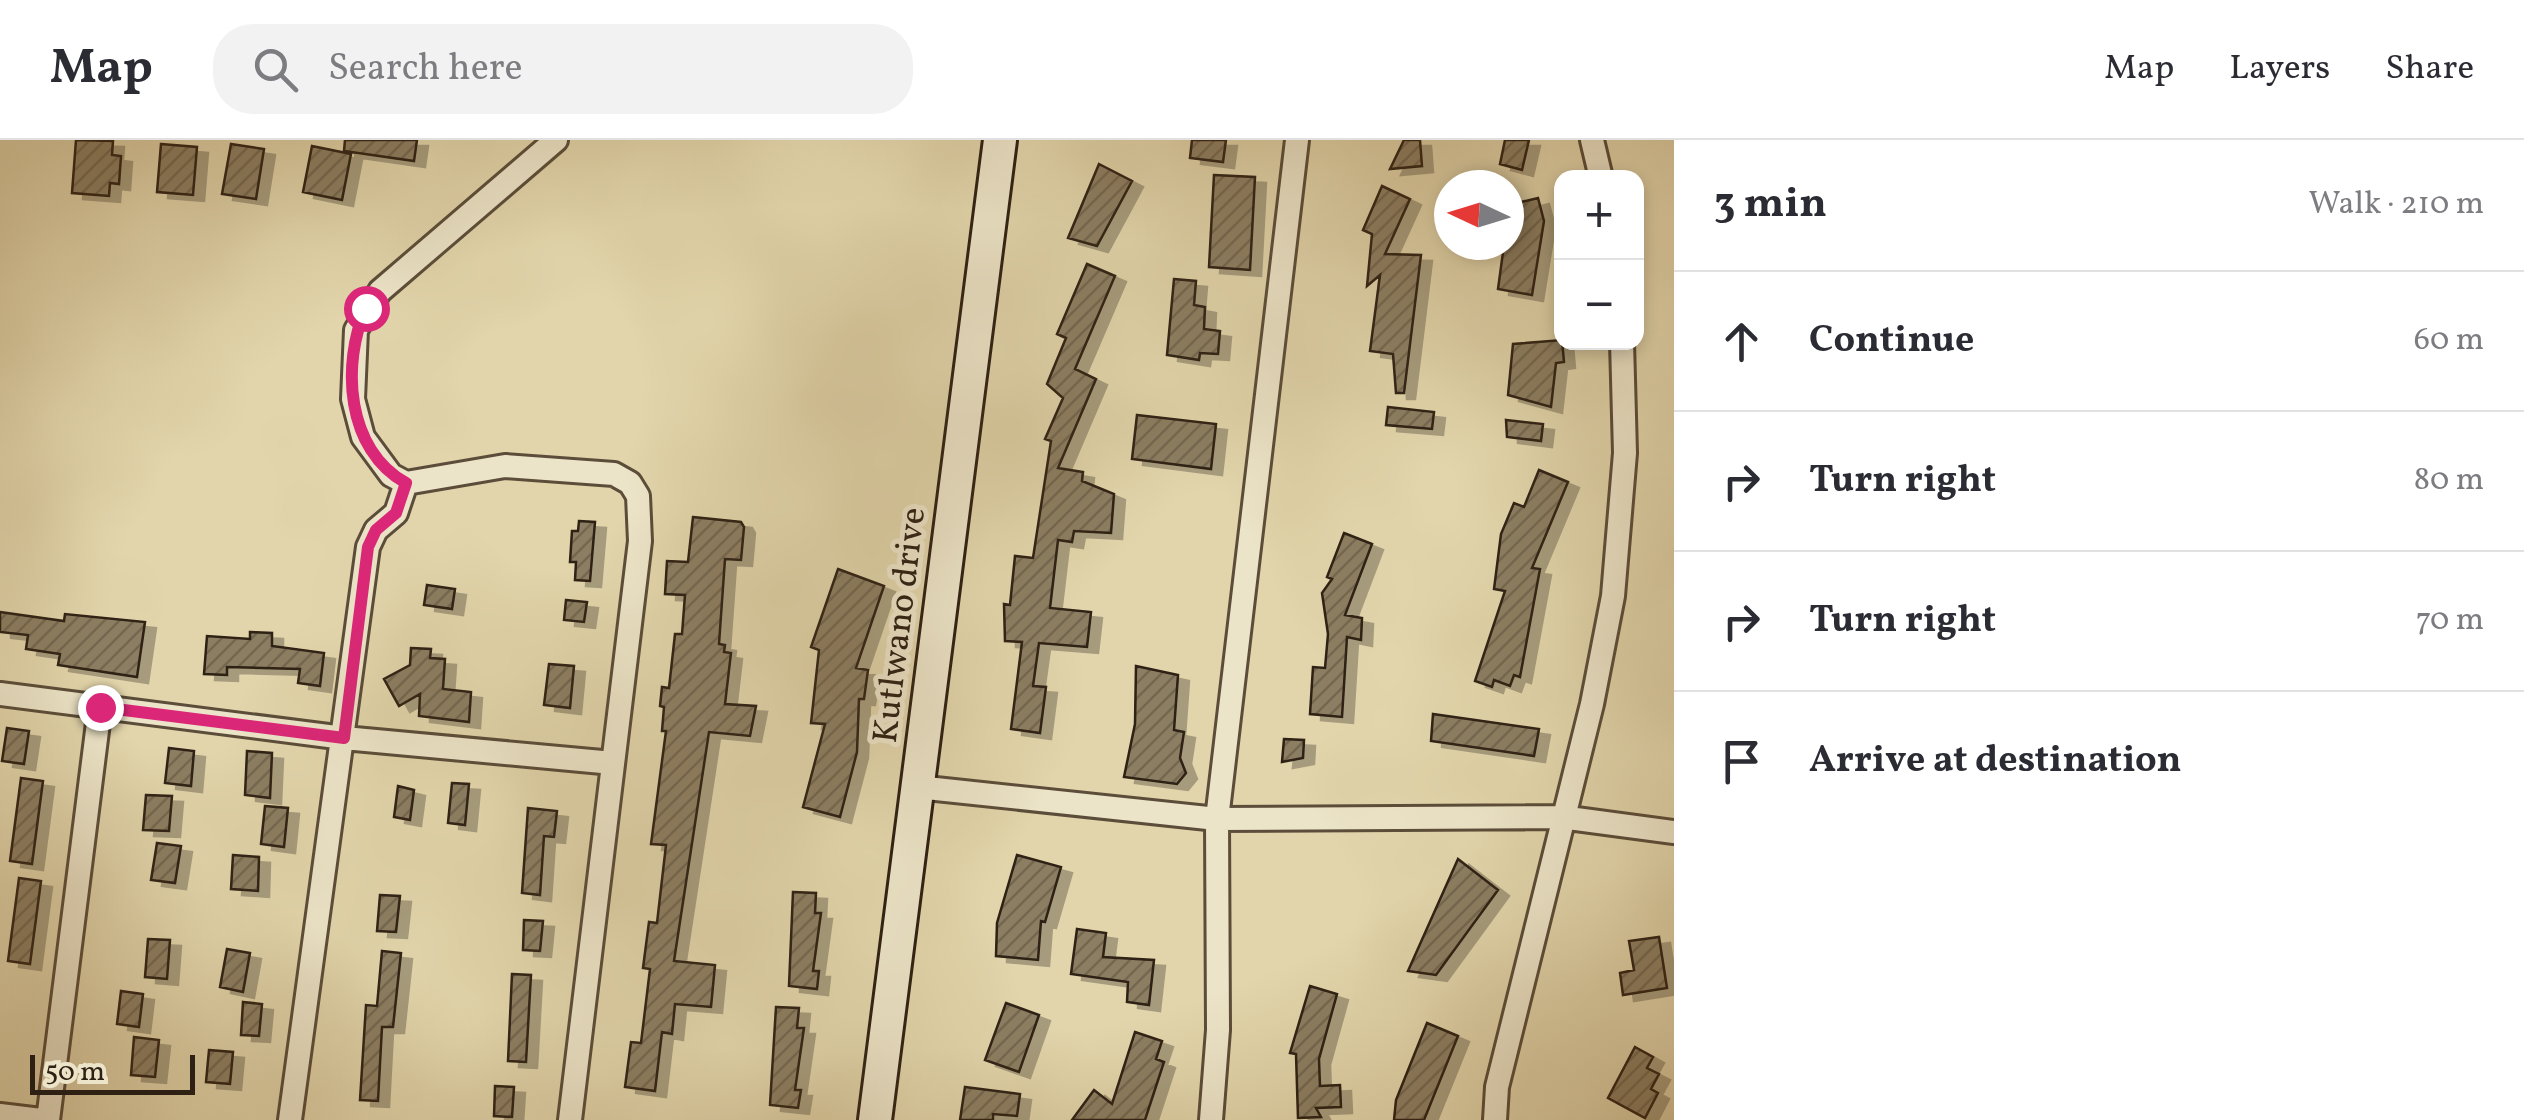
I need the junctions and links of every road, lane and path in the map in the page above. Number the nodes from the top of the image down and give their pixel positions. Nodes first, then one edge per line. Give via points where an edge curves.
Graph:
1 (556, 140) edge
2 (1000, 140) edge
3 (1297, 140) edge
4 (1592, 140) edge
5 (1599, 170) edge
6 (1622, 350) edge
7 (406, 483) junction
8 (0, 694) edge
9 (100, 707) junction
10 (344, 738) junction
11 (613, 763) junction
12 (918, 787) junction
13 (1561, 817) junction
14 (1217, 819) junction
15 (1674, 832) edge
16 (0, 1115) edge
17 (45, 1120) edge
18 (290, 1120) edge
19 (570, 1120) edge
20 (875, 1120) edge
21 (1212, 1120) edge
22 (1496, 1120) edge

1 - 7 street via 421,253 366,308 356,330 353,399 363,437
2 - 12 street, Kutlwano drive
3 - 14 street
4 - 5 street
6 - 13 street via 1624,452 1614,596
7 - 10 street via 396,513 368,547
7 - 11 street via 537,466 614,474 630,483 640,511 640,541
8 - 9 street
9 - 10 street
9 - 17 street
10 - 11 street
10 - 18 street
11 - 19 street
12 - 14 street
12 - 20 street, Kutlwano drive
13 - 14 street
13 - 15 street
13 - 22 street
14 - 21 street
16 - 17 street

